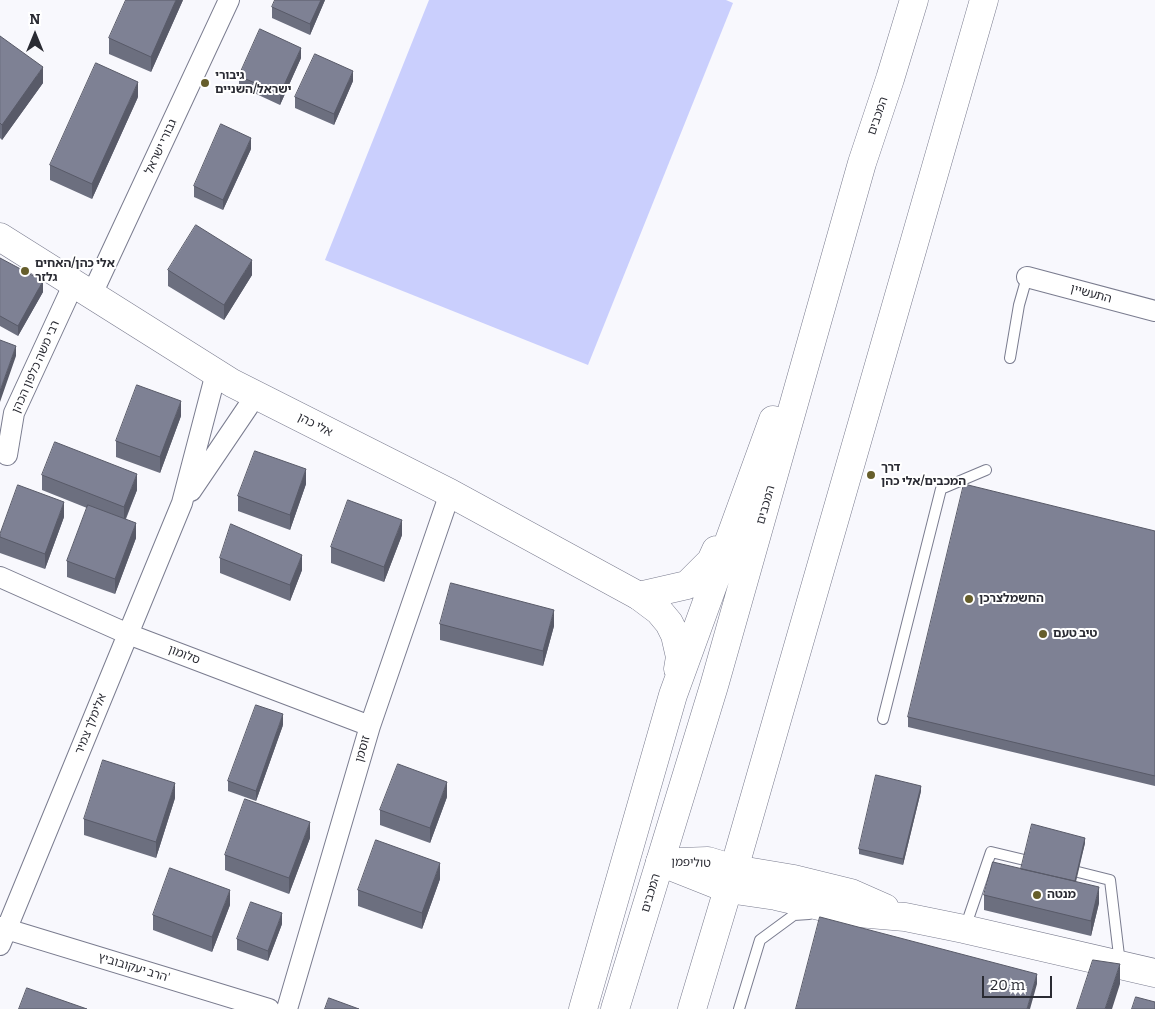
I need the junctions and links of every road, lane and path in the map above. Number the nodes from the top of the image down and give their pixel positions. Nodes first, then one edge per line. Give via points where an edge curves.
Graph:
1 (229, 0) edge
2 (914, 0) edge
3 (984, 0) edge
4 (862, 164) junction
5 (0, 237) edge
6 (1027, 277) joint
7 (83, 289) junction
8 (1155, 311) edge
9 (1010, 358) dead end
10 (216, 373) junction
11 (256, 395) junction
12 (7, 455) dead end
13 (758, 459) junction
14 (986, 470) dead end
15 (450, 493) junction
16 (182, 503) junction
17 (0, 578) edge
18 (639, 596) junction
19 (128, 634) junction
20 (673, 695) junction
21 (883, 719) dead end
22 (370, 726) junction
23 (660, 862) junction
24 (731, 879) junction
25 (846, 912) junction
26 (905, 917) junction
27 (964, 929) junction
28 (2, 934) edge
29 (1120, 965) junction
30 (1155, 973) edge
31 (269, 1009) edge
32 (287, 1009) edge
33 (583, 1009) edge
34 (615, 1009) edge
35 (692, 1009) edge
36 (739, 1009) edge

1 - 7 street, גבורי ישראל
2 - 4 main road, המכבים
3 - 24 main road
4 - 13 main road
4 - 23 main road, המכבים via 714,686
5 - 7 main road, אלי כהן
6 - 8 street, התעשיין
6 - 9 lane
7 - 10 main road, אלי כהן
7 - 12 street, רבי משה כלפון הכהן via 14,413
10 - 11 main road, אלי כהן
10 - 16 street, אלימלך צמיר
11 - 15 main road, אלי כהן
11 - 16 street, אלימלך צמיר
13 - 18 main road via 711,561 687,585
13 - 20 main road
14 - 21 lane via 941,489
15 - 18 main road, אלי כהן
15 - 22 street, זוסמן
16 - 19 street, אלימלך צמיר
17 - 19 street, סלומון
18 - 20 main road, אלי כהן via 659,611 675,635 680,657
19 - 22 street, סלומון
19 - 28 street, אלימלך צמיר
20 - 33 main road
22 - 32 street, זוסמן
23 - 24 main road, טוליפמן
23 - 34 main road, המכבים
24 - 25 main road, טוליפמן via 776,896
24 - 26 main road, טוליפמן via 794,880 851,893
24 - 35 main road
25 - 26 main road, טוליפמן
25 - 36 lane via 794,915 760,940
26 - 27 main road, טוליפמן
27 - 29 main road, טוליפמן
27 - 29 lane via 991,852 1110,880
28 - 31 street, הרב יעקובוביץ'
29 - 30 main road, טוליפמן

